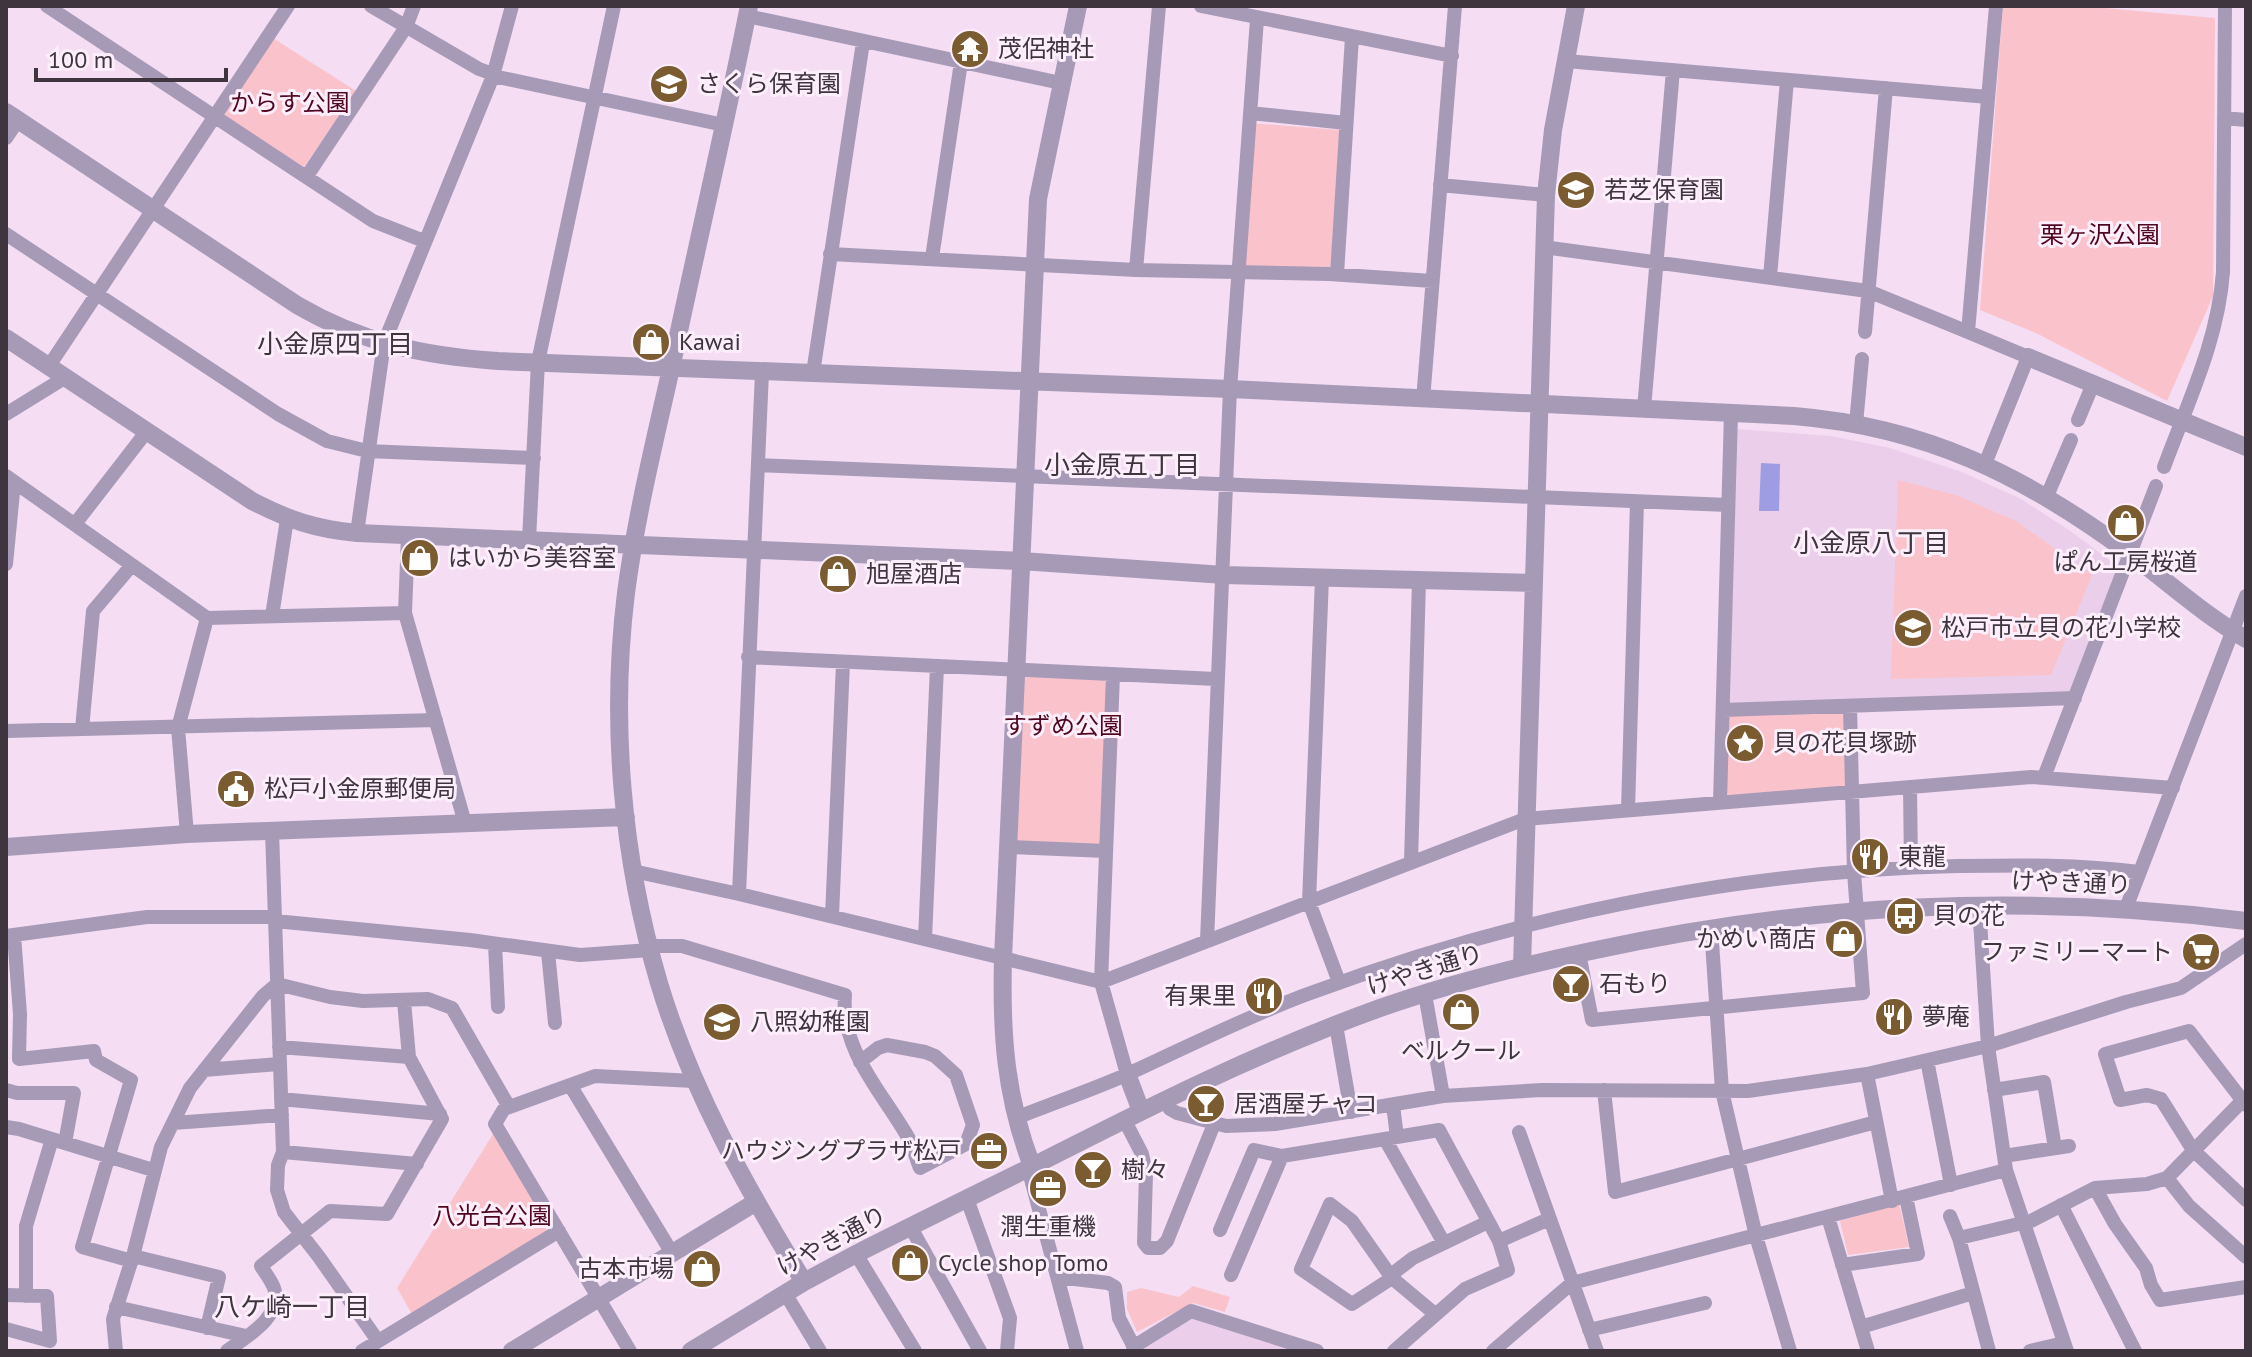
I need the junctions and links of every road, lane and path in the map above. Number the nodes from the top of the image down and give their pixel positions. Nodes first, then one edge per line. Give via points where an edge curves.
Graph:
1 (47, 6) edge
2 (288, 6) edge
3 (371, 6) edge
4 (414, 6) edge
5 (512, 6) edge
6 (614, 6) edge
7 (1078, 6) edge
8 (1159, 6) edge
9 (1201, 6) edge
10 (1455, 6) edge
11 (1576, 6) edge
12 (1996, 6) edge
13 (2225, 6) edge
14 (748, 11) edge
15 (1257, 19) junction
16 (406, 27) junction
17 (1352, 37) junction
18 (863, 42) junction
19 (1452, 56) junction
20 (1566, 61) junction
21 (961, 62) junction
22 (1673, 70) junction
23 (493, 75) junction
24 (1787, 80) junction
25 (1061, 83) junction
26 (1886, 88) junction
27 (1988, 97) junction
28 (594, 98) junction
29 (1250, 113) junction
30 (216, 115) junction
31 (12, 116) edge
32 (2224, 118) junction
33 (2246, 120) edge
34 (1346, 123) junction
35 (724, 125) junction
36 (6, 138) edge
37 (307, 176) junction
38 (1440, 185) junction
39 (1546, 195) junction
40 (153, 209) junction
41 (6, 234) edge
42 (424, 241) junction
43 (1543, 247) junction
44 (830, 254) junction
45 (932, 258) junction
46 (1656, 261) junction
47 (1035, 263) junction
48 (1136, 270) junction
49 (1240, 270) junction
50 (1337, 274) junction
51 (1770, 277) junction
52 (1432, 281) junction
53 (1868, 291) junction
54 (97, 294) junction
55 (1865, 332) dead end
56 (1968, 332) junction
57 (6, 338) edge
58 (384, 343) junction
59 (2028, 357) junction
60 (1862, 359) dead end
61 (538, 362) junction
62 (49, 366) junction
63 (671, 368) junction
64 (762, 372) junction
65 (813, 373) junction
66 (66, 377) junction
67 (1029, 383) junction
68 (2093, 384) junction
69 (1230, 389) junction
70 (1423, 400) junction
71 (1539, 405) junction
72 (1644, 409) junction
73 (1731, 413) junction
74 (6, 414) edge
75 (2078, 420) dead end
76 (2181, 420) junction
77 (1856, 424) junction
78 (147, 431) junction
79 (2071, 440) dead end
80 (2246, 447) edge
81 (367, 451) junction
82 (534, 458) junction
83 (1985, 464) junction
84 (758, 465) junction
85 (2164, 467) dead end
86 (1024, 475) junction
87 (10, 479) edge
88 (1225, 484) junction
89 (2156, 486) dead end
90 (2047, 496) junction
91 (1536, 497) junction
92 (1637, 502) junction
93 (1728, 505) junction
94 (287, 519) junction
95 (75, 524) junction
96 (357, 533) junction
97 (408, 535) junction
98 (529, 540) junction
99 (634, 544) junction
100 (753, 549) junction
101 (2130, 554) junction
102 (1021, 561) junction
103 (6, 564) edge
104 (132, 565) junction
105 (1224, 575) junction
106 (1322, 578) junction
107 (1419, 581) junction
108 (1534, 583) junction
109 (2246, 596) edge
110 (405, 613) junction
111 (272, 616) junction
112 (207, 618) junction
113 (2239, 635) edge
114 (748, 657) junction
115 (843, 663) junction
116 (937, 666) junction
117 (1015, 670) junction
118 (1113, 675) junction
119 (1216, 679) junction
120 (2075, 698) junction
121 (1850, 706) junction
122 (1723, 710) junction
123 (436, 720) junction
124 (178, 728) junction
125 (82, 729) junction
126 (6, 731) edge
127 (2044, 777) junction
128 (1910, 787) junction
129 (2173, 788) junction
130 (1852, 792) junction
131 (1720, 802) junction
132 (1628, 810) junction
133 (626, 817) junction
134 (1525, 819) junction
135 (465, 823) junction
136 (272, 831) junction
137 (187, 834) junction
138 (6, 847) edge
139 (1008, 847) junction
140 (1106, 851) junction
141 (1411, 862) junction
142 (1911, 867) junction
143 (633, 871) junction
144 (1854, 872) junction
145 (2139, 872) junction
146 (739, 894) junction
147 (1309, 902) junction
148 (1979, 905) junction
149 (2126, 908) junction
150 (1856, 909) junction
151 (832, 916) junction
152 (274, 919) junction
153 (2246, 921) edge
154 (1523, 926) junction
155 (1711, 927) junction
156 (10, 936) edge
157 (925, 939) junction
158 (1207, 941) junction
159 (495, 944) junction
160 (2246, 944) edge
161 (649, 948) junction
162 (548, 952) junction
163 (1579, 953) junction
164 (1003, 958) junction
165 (1522, 966) junction
166 (1101, 982) junction
167 (1339, 982) junction
168 (277, 984) junction
169 (1425, 994) junction
170 (404, 1001) junction
171 (498, 1007) dead end
172 (1715, 1008) junction
173 (555, 1023) dead end
174 (12, 1024) edge
175 (1336, 1025) junction
176 (1988, 1046) junction
177 (279, 1047) junction
178 (409, 1057) junction
179 (1927, 1060) junction
180 (860, 1062) junction
181 (279, 1064) junction
182 (204, 1070) junction
183 (1127, 1074) junction
184 (1867, 1074) junction
185 (694, 1081) junction
186 (570, 1085) junction
187 (6, 1090) edge
188 (1604, 1090) junction
189 (1994, 1090) junction
190 (1722, 1091) junction
191 (1443, 1096) junction
192 (281, 1099) junction
193 (1165, 1100) junction
194 (2244, 1101) edge
195 (1393, 1105) junction
196 (509, 1107) junction
197 (1351, 1112) junction
198 (440, 1114) junction
199 (282, 1115) junction
200 (1132, 1115) junction
201 (1016, 1118) junction
202 (1876, 1122) junction
203 (173, 1123) junction
204 (1214, 1124) junction
205 (6, 1127) edge
206 (1519, 1132) dead end
207 (1391, 1138) junction
208 (59, 1141) junction
209 (2193, 1150) junction
210 (283, 1152) junction
211 (1282, 1156) junction
212 (108, 1157) junction
213 (1738, 1160) junction
214 (2005, 1163) junction
215 (417, 1164) junction
216 (1030, 1167) junction
217 (153, 1170) junction
218 (2167, 1178) junction
219 (1951, 1185) junction
220 (2095, 1188) junction
221 (967, 1199) junction
222 (1899, 1199) junction
223 (2246, 1200) edge
224 (756, 1202) junction
225 (2061, 1205) junction
226 (1950, 1216) dead end
227 (1828, 1217) junction
228 (1549, 1219) junction
229 (1486, 1223) junction
230 (2023, 1223) junction
231 (910, 1226) junction
232 (1220, 1230) dead end
233 (559, 1231) junction
234 (299, 1233) junction
235 (1756, 1236) junction
236 (1959, 1238) junction
237 (1499, 1241) junction
238 (1444, 1243) junction
239 (672, 1253) junction
240 (856, 1254) junction
241 (2246, 1257) edge
242 (132, 1259) junction
243 (1842, 1265) junction
244 (1231, 1275) dead end
245 (1058, 1277) junction
246 (1392, 1278) junction
247 (804, 1282) junction
248 (1572, 1283) junction
249 (2246, 1287) edge
250 (785, 1293) junction
251 (1973, 1293) junction
252 (6, 1295) edge
253 (26, 1296) junction
254 (598, 1299) junction
255 (1705, 1303) dead end
256 (116, 1307) junction
257 (1435, 1314) junction
258 (1861, 1327) junction
259 (207, 1328) junction
260 (6, 1329) edge
261 (1589, 1330) junction
262 (246, 1336) junction
263 (373, 1347) edge
264 (2066, 1347) edge
265 (1135, 1349) edge
266 (116, 1351) edge
267 (227, 1351) edge
268 (512, 1351) edge
269 (630, 1351) edge
270 (691, 1351) edge
271 (820, 1351) edge
272 (915, 1351) edge
273 (980, 1351) edge
274 (1007, 1351) edge
275 (1077, 1351) edge
276 (1317, 1351) edge
277 (1394, 1351) edge
278 (1493, 1351) edge
279 (1597, 1351) edge
280 (1790, 1351) edge
281 (1868, 1351) edge
282 (1989, 1351) edge
283 (2030, 1351) edge
284 (2135, 1351) edge

1 - 30 street
2 - 30 street
3 - 16 street
4 - 16 street
5 - 23 street
6 - 28 street
7 - 25 street
8 - 48 street
9 - 15 street
10 - 19 street
11 - 20 street
12 - 27 street
13 - 32 street
14 - 18 street
14 - 35 street
15 - 17 street
15 - 29 street
16 - 23 street
16 - 37 street
17 - 19 street
17 - 34 street
18 - 21 street
18 - 44 street
19 - 38 street
20 - 22 street
20 - 39 street
21 - 25 street
21 - 45 street
22 - 24 street
22 - 46 street
23 - 28 street
23 - 42 street
24 - 26 street
24 - 51 street
25 - 47 street via 1038,199
26 - 27 street
26 - 53 street
27 - 56 street
28 - 35 street
28 - 61 street
29 - 34 street
29 - 49 street
30 - 37 street
30 - 40 street
31 - 36 street
31 - 40 street
32 - 33 street
32 - 76 street via 2219,311
34 - 50 street
35 - 63 street
37 - 42 street via 373,221
38 - 39 street
38 - 52 street
39 - 43 street
40 - 54 street
40 - 58 street via 297,305
41 - 54 street
42 - 58 street
43 - 46 street
43 - 71 street
44 - 45 street
44 - 65 street
45 - 47 street
46 - 51 street
46 - 72 street
47 - 48 street
47 - 67 street
48 - 49 street
49 - 50 street
49 - 69 street
50 - 52 street
51 - 53 street
52 - 70 street
53 - 55 street
53 - 56 street
54 - 62 street
54 - 81 street via 302,429
56 - 59 street
57 - 62 street
58 - 61 street via 440,356
58 - 81 street
59 - 68 street
59 - 83 street
60 - 77 street
61 - 63 street
61 - 82 street
62 - 66 street
63 - 64 street
63 - 99 street
64 - 65 street
64 - 84 street
65 - 67 street
66 - 74 street
66 - 78 street
67 - 69 street
67 - 86 street
68 - 75 street
68 - 76 street
69 - 70 street
69 - 88 street
70 - 71 street
71 - 72 street
71 - 91 street
72 - 73 street
73 - 77 street
73 - 93 street
76 - 80 street
76 - 85 street
77 - 83 street via 1911,436
78 - 94 street
78 - 95 street
79 - 90 street
81 - 82 street
81 - 96 street
82 - 98 street
83 - 90 street
84 - 86 street
84 - 100 street
86 - 88 street
86 - 102 street
87 - 95 street
87 - 103 street
88 - 91 street
88 - 105 street
89 - 101 street
90 - 101 street
91 - 92 street
91 - 108 street
92 - 93 street
92 - 132 street
93 - 122 street
94 - 96 street
94 - 111 street
95 - 104 street
96 - 97 street
97 - 98 street
97 - 110 street
98 - 99 street
99 - 100 street
99 - 133 street via 620,685
100 - 102 street
100 - 114 street
101 - 113 street
101 - 120 street
102 - 105 street
102 - 117 street
104 - 112 street
104 - 125 street via 93,611
105 - 106 street
105 - 119 street
106 - 107 street
106 - 147 street
107 - 108 street
107 - 141 street
108 - 134 street
109 - 113 street
110 - 111 street
110 - 123 street
111 - 112 street
112 - 124 street
113 - 129 street
114 - 115 street
114 - 146 street
115 - 116 street
115 - 151 street
116 - 117 street
116 - 157 street
117 - 118 street
117 - 139 street
118 - 119 street
118 - 140 street
119 - 158 street
120 - 121 street
120 - 127 street
121 - 122 street
121 - 130 street
122 - 131 street
123 - 124 street
123 - 135 street
124 - 125 street
124 - 137 street
125 - 126 street
127 - 128 street
127 - 129 street
128 - 130 street
128 - 142 street
129 - 145 street
130 - 131 street
130 - 144 street
131 - 132 street
132 - 134 street
133 - 135 street
133 - 143 street
134 - 141 street
134 - 154 street
135 - 136 street
136 - 137 street
136 - 152 street
137 - 138 street
139 - 140 street
139 - 164 street
140 - 166 street
141 - 147 street
142 - 144 street
142 - 145 street
143 - 146 street
143 - 161 street
144 - 150 street
144 - 154 street via 1711,888
145 - 149 street
146 - 151 street
147 - 158 street
147 - 167 street
148 - 149 street, けやき通り
148 - 150 street, けやき通り
148 - 176 street
149 - 153 street, けやき通り
150 - 155 street, けやき通り
150 - 172 street via 1863,993
151 - 157 street
152 - 156 street via 147,917
152 - 159 street
152 - 168 street
154 - 165 street
154 - 167 street
155 - 163 street, けやき通り
155 - 172 street
156 - 174 street
157 - 164 street
158 - 166 street
159 - 162 street
159 - 171 street
160 - 176 street via 2181,988
161 - 162 street via 580,955
161 - 180 street via 682,946 845,995 843,1010
161 - 185 street
162 - 173 street
163 - 165 street, けやき通り
163 - 172 street via 1592,1020
164 - 166 street
164 - 201 street via 1001,1024
165 - 169 street, けやき通り
166 - 183 street
167 - 183 street
168 - 170 street via 330,997
168 - 177 street
168 - 182 street
169 - 175 street, けやき通り
169 - 191 street
170 - 178 street
170 - 196 street via 428,999 452,1008
172 - 190 street
174 - 212 street via 19,1059 94,1051 96,1060 131,1080
175 - 193 street, けやき通り
175 - 197 street
176 - 179 street
176 - 189 street
177 - 178 street
177 - 181 street
178 - 198 street
179 - 184 street
179 - 219 street
180 - 180 street via 887,1045 935,1056 956,1075 973,1125 966,1144 920,1168 910,1140
181 - 182 street
181 - 192 street
182 - 203 street
183 - 200 street
183 - 201 street
184 - 190 street
184 - 202 street
185 - 186 street via 595,1076
185 - 224 street
186 - 196 street
186 - 239 street
187 - 208 street via 74,1093
188 - 190 street
188 - 191 street
188 - 213 street via 1615,1192
189 - 214 street
189 - 214 street via 2044,1082 2062,1147
190 - 213 street
191 - 195 street
192 - 198 street
192 - 199 street
193 - 200 street, けやき通り
193 - 204 street via 1177,1113
194 - 209 street
194 - 209 street via 2189,1031 2105,1054 2120,1100 2147,1095 2161,1099
195 - 197 street
195 - 207 street
196 - 233 street via 495,1124
197 - 204 street via 1275,1124
198 - 215 street
199 - 203 street
199 - 210 street
200 - 204 street via 1146,1173 1148,1248 1160,1248 1167,1241
200 - 216 street, けやき通り
201 - 216 street
202 - 213 street
202 - 222 street
203 - 217 street
205 - 208 street
206 - 228 street
207 - 211 street
207 - 229 street via 1439,1130
207 - 238 street
208 - 212 street
208 - 253 street via 26,1226
209 - 218 street
209 - 223 street
210 - 215 street
210 - 234 street via 277,1190
211 - 232 street via 1254,1150
211 - 244 street
212 - 217 street
212 - 242 street via 82,1247
213 - 235 street
214 - 219 street
214 - 230 street
215 - 234 street via 387,1214 330,1211
216 - 221 street, けやき通り
216 - 245 street
217 - 242 street
218 - 220 street
218 - 241 street via 2189,1206
219 - 222 street
220 - 225 street
220 - 249 street via 2160,1300
221 - 231 street, けやき通り
221 - 274 street via 1010,1318
222 - 227 street
222 - 243 street via 1918,1254
224 - 239 street
224 - 247 street
225 - 230 street
225 - 284 street
226 - 236 street
227 - 235 street
227 - 243 street
228 - 237 street
228 - 248 street
229 - 237 street
229 - 238 street
230 - 236 street
230 - 264 street
231 - 240 street, けやき通り
231 - 273 street
233 - 254 street
233 - 263 street
234 - 262 street via 261,1266 276,1302 269,1317
234 - 263 street
235 - 248 street
235 - 280 street
236 - 251 street
237 - 257 street via 1508,1270 1465,1289
238 - 246 street via 1413,1258
239 - 254 street
240 - 247 street, けやき通り
240 - 272 street
242 - 256 street
242 - 259 street via 219,1277
243 - 258 street
245 - 265 street via 1115,1287 1119,1318
245 - 275 street
246 - 246 street via 1352,1221 1330,1204 1301,1269 1352,1304
246 - 257 street
247 - 250 street, けやき通り
248 - 261 street
248 - 278 street
250 - 270 street, けやき通り
250 - 271 street
251 - 258 street
251 - 282 street
252 - 253 street
253 - 260 street via 47,1296 50,1341
254 - 268 street
254 - 269 street
255 - 261 street
256 - 259 street
256 - 266 street
257 - 277 street
258 - 281 street
259 - 262 street
261 - 279 street
262 - 267 street
264 - 283 street
265 - 276 street via 1191,1311

